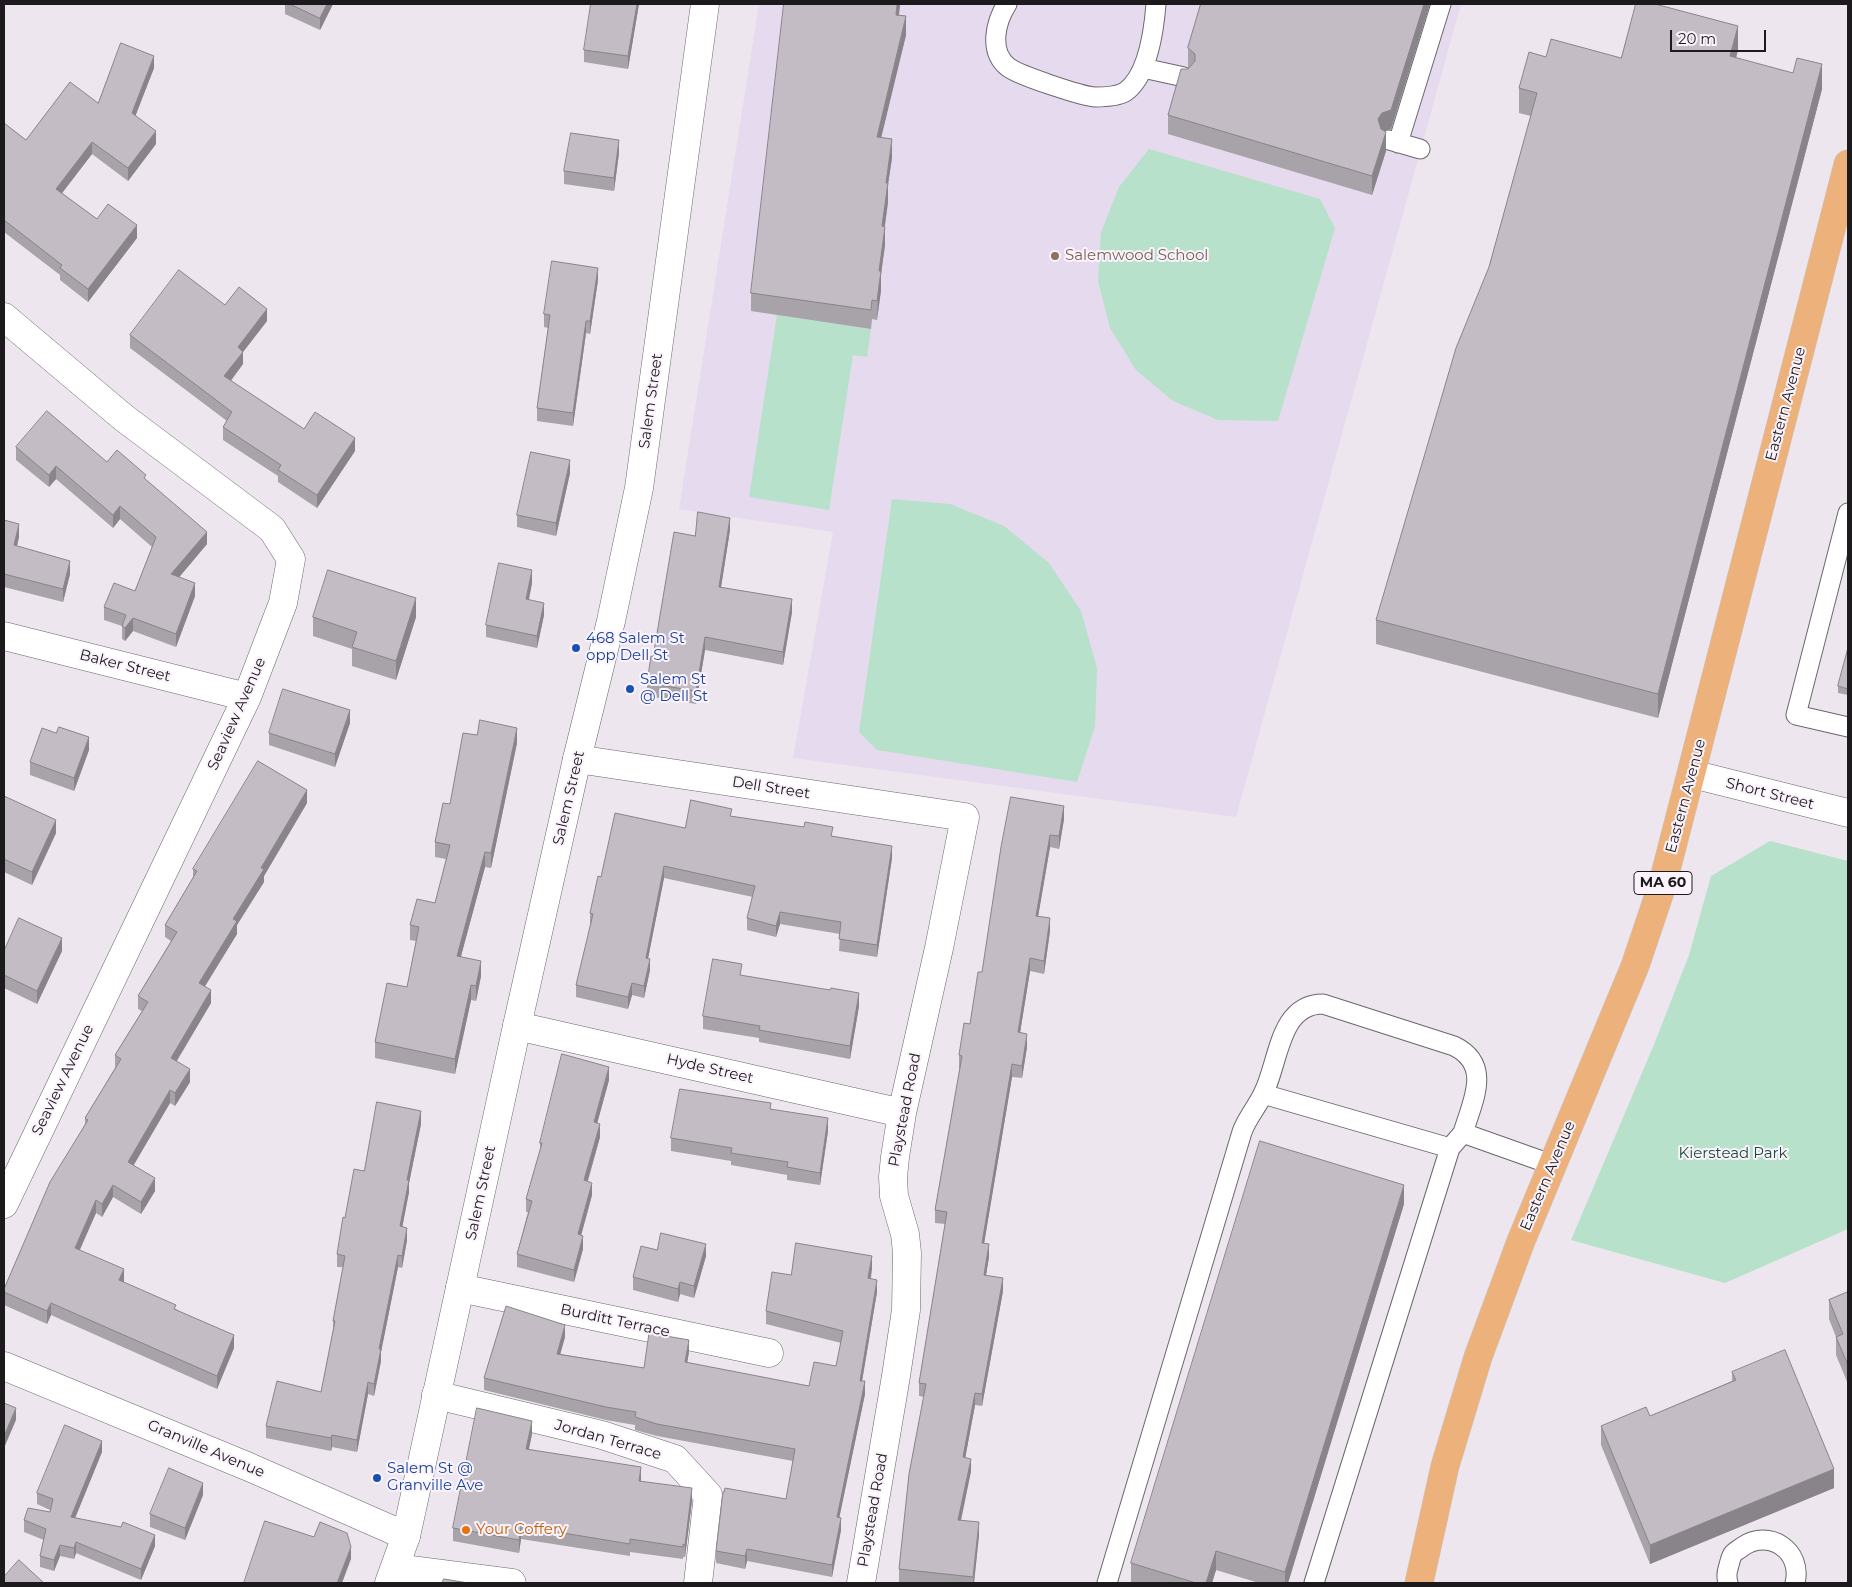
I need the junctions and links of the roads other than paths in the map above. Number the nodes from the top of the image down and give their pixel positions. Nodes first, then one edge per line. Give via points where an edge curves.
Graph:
1 (706, 4) edge
2 (1007, 4) edge
3 (1156, 4) edge
4 (1441, 4) edge
5 (1143, 68) junction
6 (1184, 77) edge
7 (1420, 149) dead end
8 (1848, 164) edge
9 (4, 317) edge
10 (1848, 513) edge
11 (4, 636) edge
12 (247, 697) junction
13 (1848, 727) edge
14 (577, 759) junction
15 (1692, 774) junction
16 (1848, 813) edge
17 (965, 816) joint
18 (518, 1026) junction
19 (1264, 1094) junction
20 (902, 1113) junction
21 (1463, 1133) junction
22 (1450, 1148) junction
23 (1553, 1165) junction
24 (4, 1204) edge
25 (460, 1288) junction
26 (769, 1353) dead end
27 (4, 1366) edge
28 (436, 1395) junction
29 (406, 1536) junction
30 (392, 1576) edge
31 (512, 1583) edge
32 (698, 1583) edge
33 (861, 1583) edge
34 (1107, 1583) edge
35 (1314, 1583) edge
36 (1419, 1583) edge
37 (1728, 1583) edge
38 (1795, 1583) edge

1 - 14 street, Salem Street via 639,488
2 - 5 lane via 996,28 996,41 999,55 1008,67 1016,71 1093,97 1124,92
3 - 5 lane
4 - 7 lane via 1394,141
5 - 6 lane
8 - 15 main road, Eastern Avenue / MA 60
9 - 12 street, Seaview Avenue via 124,418 272,529 291,558 282,603
10 - 13 lane via 1796,715
11 - 12 street, Baker Street
12 - 24 street, Seaview Avenue
14 - 17 street, Dell Street
14 - 18 street, Salem Street
15 - 16 street, Short Street
15 - 23 main road, Eastern Avenue / MA 60 via 1662,886 1635,966
17 - 20 street, Playstead Road
18 - 20 street, Hyde Street
18 - 25 street, Salem Street
19 - 21 lane via 1290,1021 1304,1008 1322,1004 1465,1052 1474,1063 1478,1082
19 - 22 lane
19 - 34 lane via 1242,1132
20 - 33 street, Playstead Road via 893,1177 907,1253 906,1310
21 - 22 lane
21 - 23 lane
22 - 35 lane
23 - 36 main road, Eastern Avenue / MA 60 via 1505,1281 1466,1392
25 - 26 street, Burditt Terrace
25 - 28 street, Salem Street
27 - 29 street, Granville Avenue
28 - 29 street, Salem Street
28 - 32 street, Jordan Terrace via 602,1435 675,1460 708,1495
29 - 30 street, Salem Street
30 - 31 street
37 - 38 lane via 1726,1576 1733,1553 1751,1541 1767,1539 1785,1548 1794,1560

